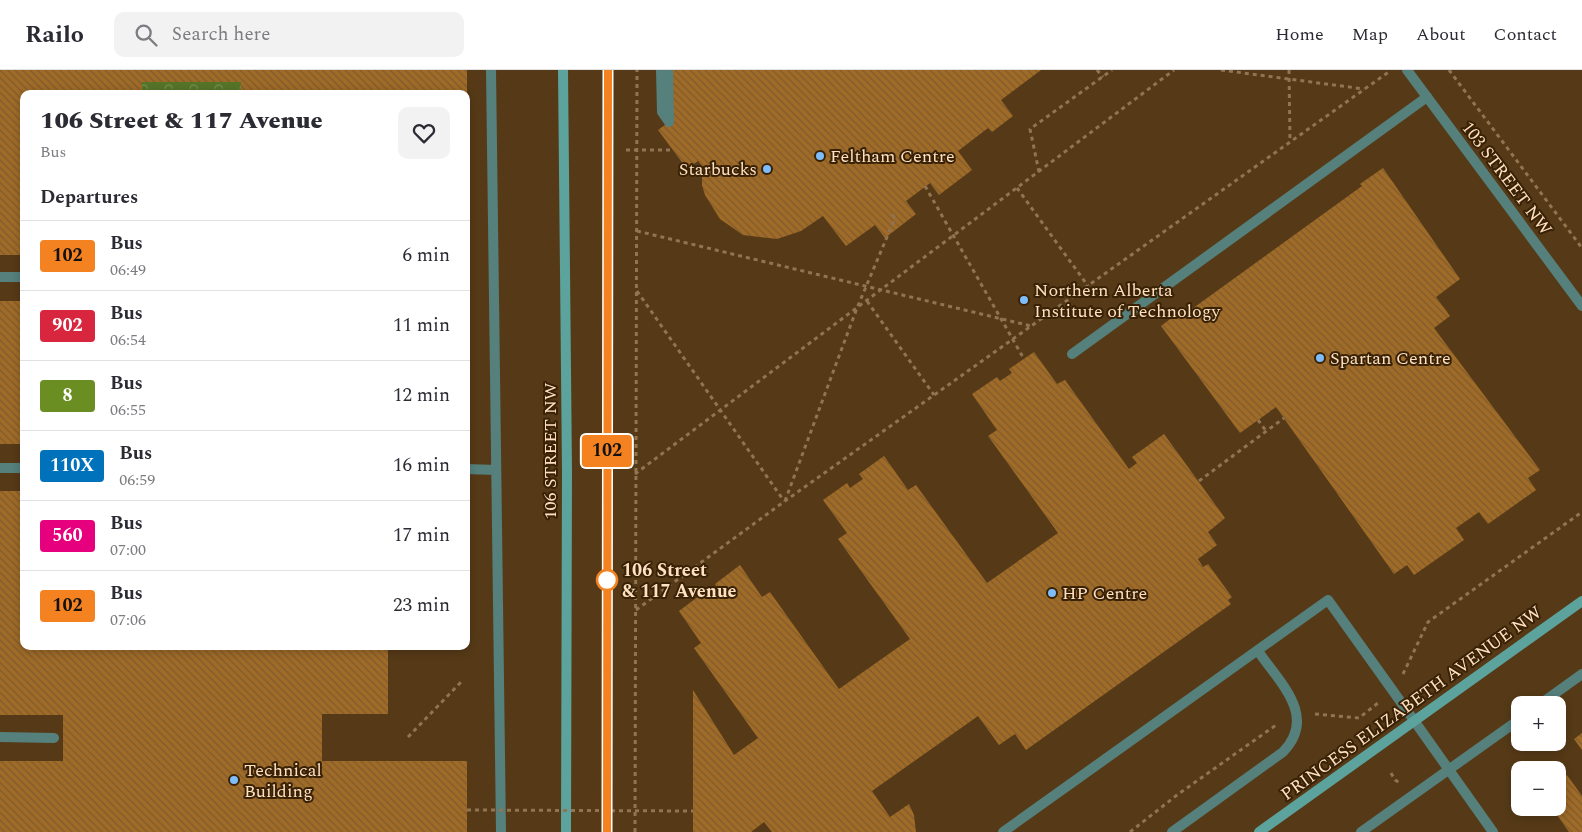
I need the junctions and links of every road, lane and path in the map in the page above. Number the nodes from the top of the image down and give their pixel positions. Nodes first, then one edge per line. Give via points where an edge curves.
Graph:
1 (491, 70) edge
2 (563, 70) edge
3 (608, 70) edge
4 (637, 70) edge
5 (661, 70) edge
6 (668, 70) edge
7 (1097, 70) edge
8 (1112, 70) edge
9 (1174, 70) edge
10 (1221, 70) edge
11 (1289, 70) edge
12 (1391, 70) edge
13 (1406, 70) edge
14 (1449, 70) edge
15 (1103, 77) junction
16 (1289, 79) junction
17 (1365, 89) junction
18 (1427, 98) junction
19 (1290, 142) junction
20 (673, 150) dead end
21 (637, 151) junction
22 (1039, 172) junction
23 (925, 186) dead end
24 (1017, 188) junction
25 (891, 212) dead end
26 (637, 231) junction
27 (1582, 248) edge
28 (0, 277) edge
29 (20, 277) edge
30 (867, 286) junction
31 (1088, 286) junction
32 (884, 289) junction
33 (636, 291) junction
34 (867, 301) junction
35 (1582, 306) edge
36 (857, 308) junction
37 (1032, 326) junction
38 (1072, 354) dead end
39 (1024, 359) dead end
40 (934, 395) junction
41 (720, 410) junction
42 (1284, 418) dead end
43 (1258, 420) dead end
44 (1266, 431) junction
45 (0, 468) edge
46 (20, 468) edge
47 (470, 469) edge
48 (496, 470) junction
49 (635, 474) junction
50 (1199, 482) dead end
51 (785, 501) junction
52 (1582, 512) edge
53 (1582, 601) edge
54 (636, 610) junction
55 (1258, 651) junction
56 (1582, 674) edge
57 (462, 680) dead end
58 (1393, 691) junction
59 (1551, 696) edge
60 (1298, 716) junction
61 (1415, 722) junction
62 (1511, 724) edge
63 (0, 737) edge
64 (408, 737) dead end
65 (54, 738) dead end
66 (1449, 769) junction
67 (1391, 773) dead end
68 (1402, 785) dead end
69 (467, 810) dead end
70 (693, 811) dead end
71 (501, 832) edge
72 (566, 832) edge
73 (606, 832) edge
74 (635, 832) edge
75 (1003, 832) edge
76 (1130, 832) edge
77 (1172, 832) edge
78 (1259, 832) edge
79 (1360, 832) edge
80 (1493, 832) edge

1 - 48 street
2 - 72 main road, 106 STREET NW
3 - 73 main road
4 - 21 path
5 - 6 street via 662,112 669,122
7 - 15 path
8 - 15 path
9 - 22 path
10 - 16 path
11 - 16 path
12 - 17 path
13 - 18 street, 103 STREET NW
14 - 27 path
15 - 22 path via 1030,129
16 - 17 path
16 - 19 path
17 - 19 path
18 - 35 street, 103 STREET NW
18 - 38 street
19 - 31 path
20 - 21 path
21 - 26 path
22 - 24 path
23 - 39 path, bridge
24 - 31 path
24 - 32 path
25 - 30 path via 895,218
26 - 30 path
26 - 33 path
28 - 29 street
30 - 32 path
30 - 36 path
31 - 37 path
32 - 34 path
32 - 37 path
33 - 41 path
33 - 49 path
34 - 36 path
34 - 40 path
36 - 41 path
36 - 51 path
37 - 40 path
40 - 51 path
41 - 49 path
41 - 51 path
42 - 44 path
43 - 44 path
44 - 50 path
45 - 46 street
47 - 48 street
48 - 71 street
49 - 54 path
51 - 54 path
52 - 58 path via 1428,622
53 - 61 main road, PRINCESS ELIZABETH AVENUE NW
54 - 74 path
55 - 58 street via 1328,600
55 - 60 street via 1293,702
55 - 75 street
56 - 59 street
57 - 64 path
58 - 60 path via 1359,718 1316,714
58 - 61 street
60 - 76 path via 1281,722 1176,795
60 - 77 street via 1292,743 1283,752
61 - 66 street
61 - 78 main road, PRINCESS ELIZABETH AVENUE NW
62 - 66 street
63 - 65 street
66 - 79 street
66 - 80 street
67 - 68 path
69 - 70 path, bridge

